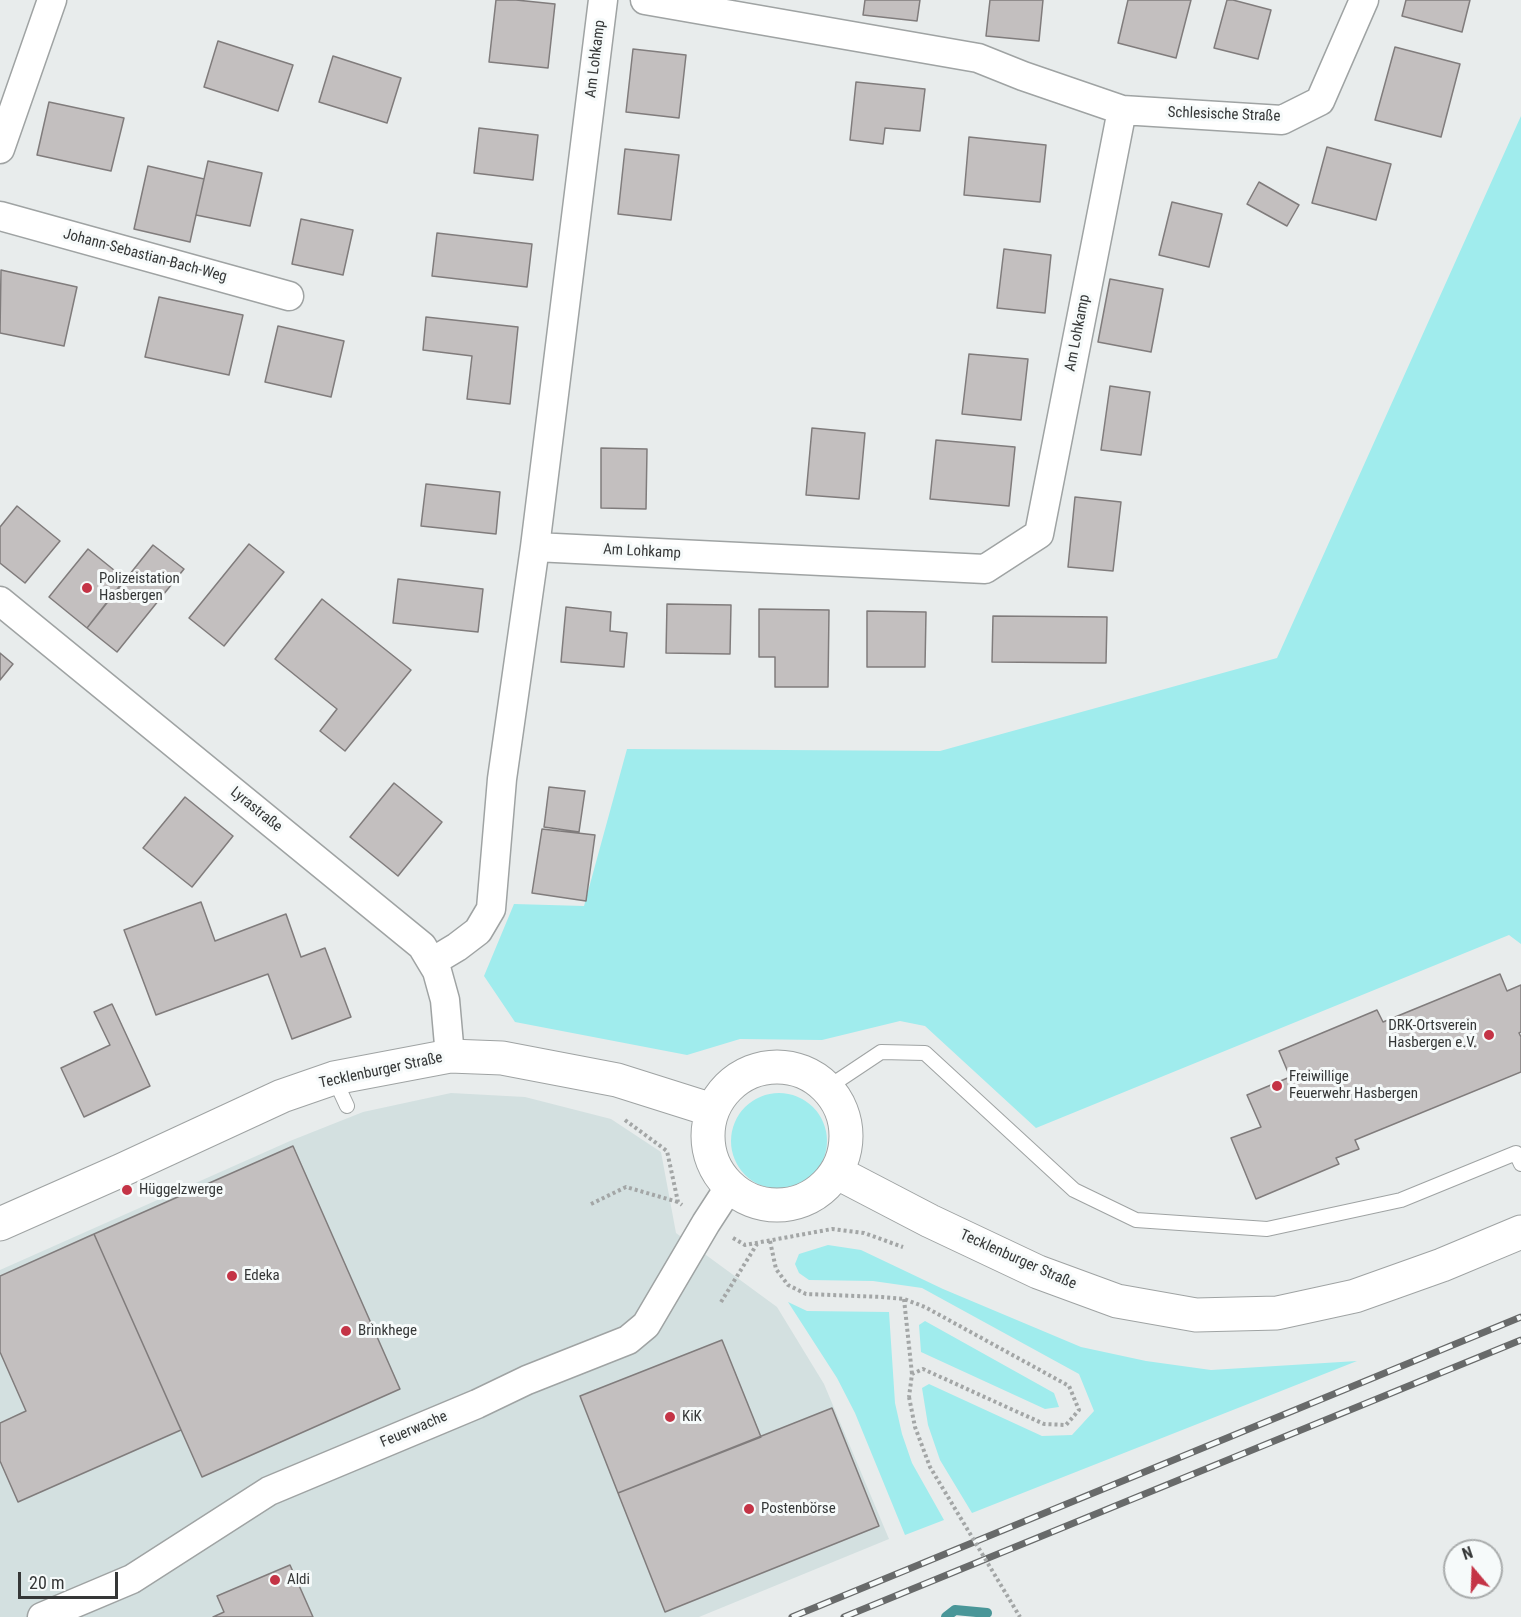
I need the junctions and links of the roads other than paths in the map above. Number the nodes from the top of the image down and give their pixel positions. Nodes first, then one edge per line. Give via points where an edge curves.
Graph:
1 (52, 0) edge
2 (603, 0) edge
3 (645, 0) edge
4 (1364, 0) edge
5 (1122, 110) junction
6 (0, 149) edge
7 (0, 216) edge
8 (290, 296) dead end
9 (535, 547) junction
10 (0, 601) edge
11 (432, 962) junction
12 (450, 1056) junction
13 (827, 1088) junction
14 (712, 1110) junction
15 (1521, 1164) edge
16 (836, 1172) junction
17 (730, 1186) junction
18 (0, 1224) edge
19 (1521, 1232) edge
20 (42, 1617) edge

1 - 6 street
2 - 9 street, Am Lohkamp
3 - 5 street via 978,58
4 - 5 street, Schlesische Straße via 1320,101 1282,120
5 - 9 street, Am Lohkamp via 1039,534 985,569
7 - 8 street, Johann-Sebastian-Bach-Weg
9 - 11 street, Am Lohkamp via 502,779 491,909 478,931
10 - 11 street, Lyrastraße via 408,933
11 - 12 street, Lyrastraße via 445,1000
12 - 14 street, Tecklenburger Straße via 502,1058 617,1080
12 - 18 street, Tecklenburger Straße via 340,1092 282,1096
13 - 14 street via 808,1074 786,1067 763,1068 742,1076 724,1090
13 - 15 lane via 881,1052 925,1053 1074,1190 1136,1220 1267,1229 1401,1200 1516,1153
13 - 16 street via 840,1106 846,1128
14 - 17 street via 707,1132 710,1155
16 - 17 street via 821,1189 801,1200 779,1204 756,1202
16 - 19 street, Tecklenburger Straße via 1038,1272 1117,1301 1196,1315 1277,1313 1355,1296 1442,1266
17 - 20 street, Feuerwache via 646,1325 628,1340 269,1491 132,1579

